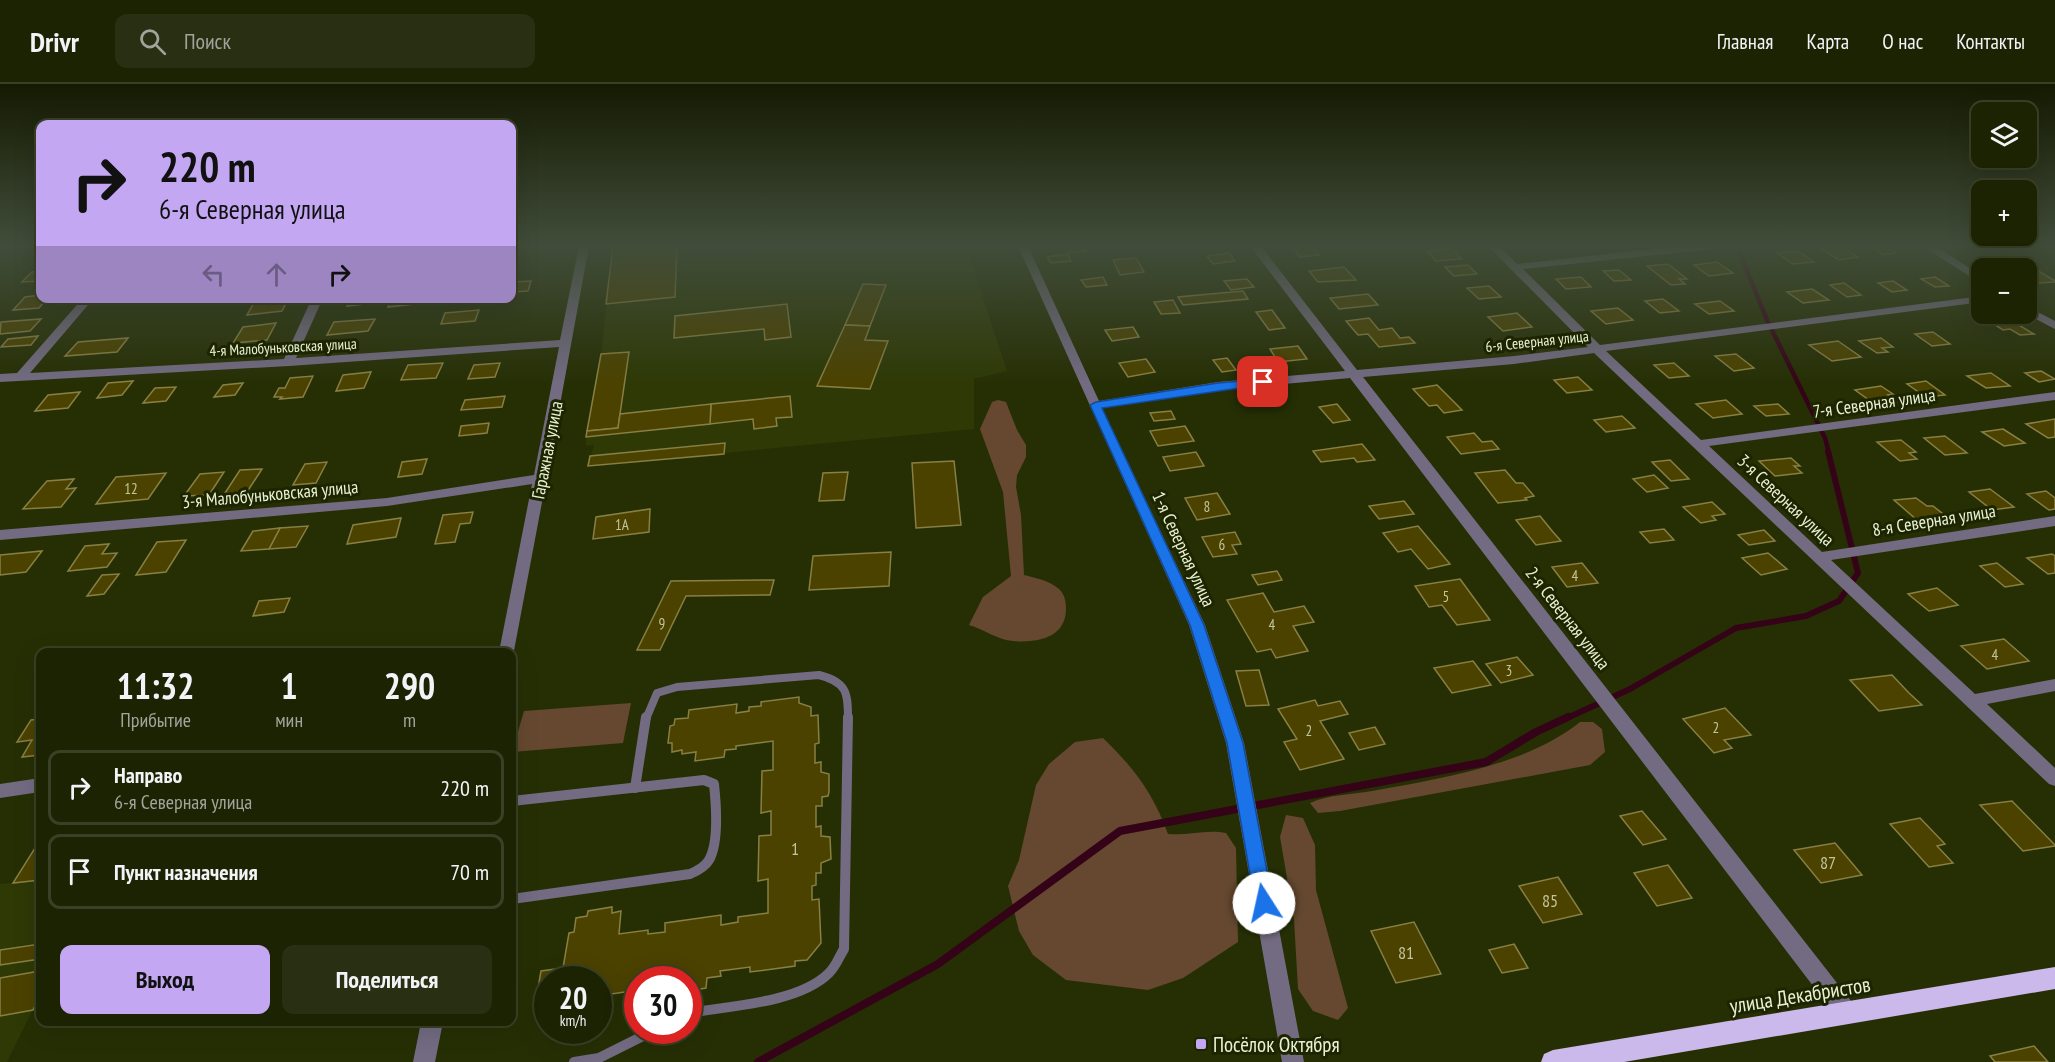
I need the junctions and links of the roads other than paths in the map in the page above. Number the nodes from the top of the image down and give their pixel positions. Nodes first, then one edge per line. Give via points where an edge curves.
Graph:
1 (576, 292) edge
2 (1044, 292) edge
3 (1292, 292) edge
4 (1540, 292) edge
5 (1971, 300) edge
6 (85, 303) edge
7 (316, 303) edge
8 (2037, 315) edge
9 (2055, 326) edge
10 (567, 343) junction
11 (1598, 350) junction
12 (290, 362) junction
13 (1355, 373) junction
14 (21, 376) junction
15 (0, 378) edge
16 (2055, 396) edge
17 (1096, 405) junction
18 (1698, 444) junction
19 (542, 478) junction
20 (2055, 521) edge
21 (0, 535) edge
22 (1819, 557) junction
23 (508, 648) edge
24 (2055, 685) edge
25 (1972, 701) junction
26 (2055, 779) edge
27 (36, 786) edge
28 (635, 788) junction
29 (0, 791) edge
30 (516, 801) edge
31 (516, 898) edge
32 (2055, 978) edge
33 (702, 1010) edge
34 (1848, 1013) junction
35 (431, 1026) edge
36 (627, 1044) edge
37 (424, 1062) edge
38 (574, 1062) edge
39 (1293, 1062) edge
40 (1553, 1062) edge

1 - 10 street, Гаражная улица
2 - 17 street, 1-я Северная улица
3 - 13 street, 2-я Северная улица
4 - 11 street, 3-я Северная улица
5 - 11 street, 6-я Северная улица
6 - 14 street
7 - 12 street
8 - 9 street
10 - 12 street, 4-я Малобуньковская улица
10 - 19 street, Гаражная улица
11 - 13 street, 6-я Северная улица
11 - 18 street, 3-я Северная улица
12 - 14 street, 4-я Малобуньковская улица
13 - 17 street, 6-я Северная улица via 1218,386
13 - 34 street, 2-я Северная улица
14 - 15 street, 4-я Малобуньковская улица
16 - 18 street, 7-я Северная улица
17 - 39 street, 1-я Северная улица via 1197,625 1235,743
18 - 22 street, 3-я Северная улица
19 - 21 street, 3-я Малобуньковская улица via 387,502
19 - 23 street, Гаражная улица
20 - 22 street, 8-я Северная улица
22 - 25 street, 3-я Северная улица
24 - 25 street
25 - 26 street, 3-я Северная улица
27 - 29 street
28 - 30 lane
28 - 31 lane via 704,780 714,784 711,857 704,867 690,874
28 - 33 lane via 646,718 657,693 677,687 819,675 836,679 844,686 848,698 844,949 829,973 809,987
32 - 34 highway, улица Декабристов
34 - 40 highway, улица Декабристов
35 - 37 street
36 - 38 lane via 599,1058

